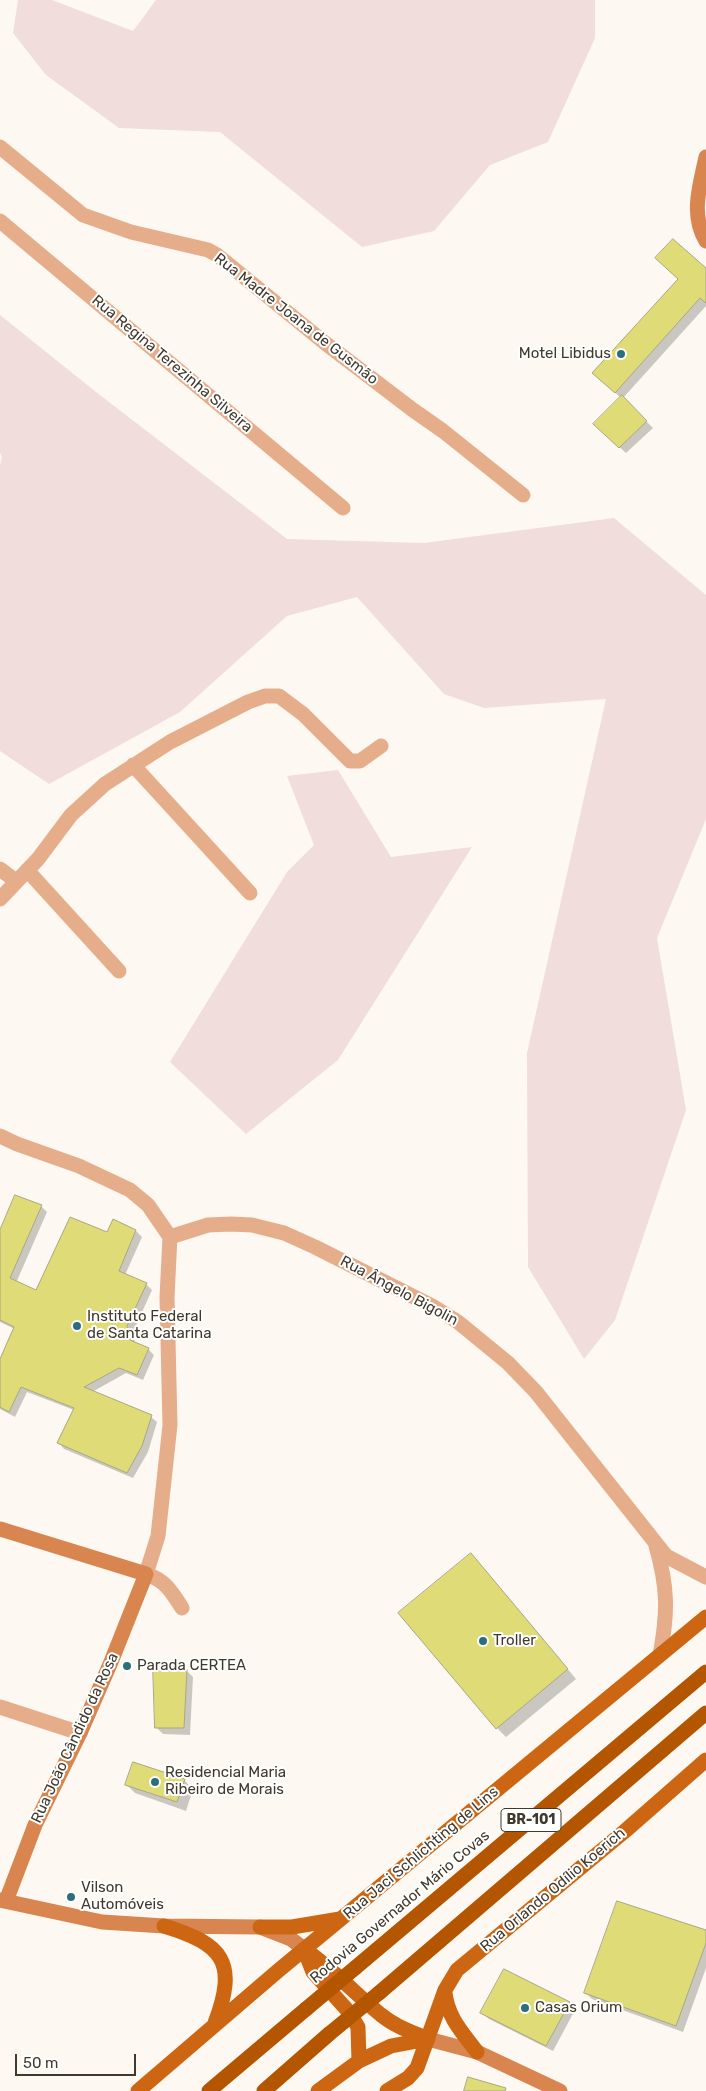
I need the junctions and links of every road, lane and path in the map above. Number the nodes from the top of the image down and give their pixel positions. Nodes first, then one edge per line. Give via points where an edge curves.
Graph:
1 (0, 147) edge
2 (706, 157) edge
3 (0, 221) edge
4 (706, 241) edge
5 (524, 496) dead end
6 (343, 508) dead end
7 (381, 746) dead end
8 (134, 765) junction
9 (0, 869) edge
10 (22, 876) junction
11 (250, 893) dead end
12 (0, 899) edge
13 (120, 971) dead end
14 (0, 1136) edge
15 (170, 1237) junction
16 (0, 1529) edge
17 (655, 1542) junction
18 (146, 1574) junction
19 (706, 1577) edge
20 (182, 1608) dead end
21 (706, 1617) edge
22 (660, 1655) junction
23 (706, 1672) edge
24 (0, 1707) edge
25 (706, 1713) edge
26 (80, 1733) junction
27 (706, 1760) edge
28 (3, 1900) edge
29 (341, 1918) junction
30 (164, 1926) junction
31 (260, 1927) junction
32 (304, 1949) junction
33 (445, 1990) junction
34 (215, 2024) junction
35 (428, 2039) junction
36 (477, 2052) junction
37 (359, 2060) junction
38 (138, 2091) edge
39 (209, 2091) edge
40 (264, 2091) edge
41 (318, 2091) edge
42 (387, 2091) edge
43 (560, 2091) edge

1 - 5 street, Rua Madre Joana de Gusmão via 83,215 131,232 218,255 325,343
2 - 4 main road via 697,212
3 - 6 street, Rua Regina Terezinha Silveira
7 - 8 street via 360,761 350,761 303,714 278,696 264,696 170,742
8 - 10 street via 105,784 70,815
8 - 11 street
9 - 10 street
10 - 12 street
10 - 13 street
14 - 15 street via 80,1166 130,1190 148,1205
15 - 17 street, Rua Ângelo Bigolin via 208,1225 231,1224 252,1225 284,1233 458,1322 508,1363 536,1392
15 - 18 street via 166,1297 170,1425 158,1536
16 - 18 main road
17 - 19 street, Rua Ângelo Bigolin via 666,1556
17 - 22 street via 665,1578 667,1607
18 - 20 street via 157,1577 169,1588
18 - 26 main road, Rua João Cândido da Rosa
21 - 22 main road, Rua Jaci Schlichting de Lins
22 - 29 main road, Rua Jaci Schlichting de Lins
23 - 39 highway, Rodovia Governador Mário Covas / BR-101, bridge
24 - 26 street
25 - 40 highway, BR-101, bridge
26 - 28 main road, Rua João Cândido da Rosa via 38,1818
27 - 33 main road, Rua Orlando Odílio Koerich via 457,1970
28 - 30 main road via 95,1921
29 - 31 main road via 292,1928
29 - 32 main road, Rua Jaci Schlichting de Lins
30 - 31 main road
30 - 34 main road via 192,1934 218,1954 225,1970 226,1987
31 - 32 main road via 291,1939
32 - 34 main road, Rua Jaci Schlichting de Lins
32 - 35 main road via 381,2015
32 - 37 main road via 313,1972 349,2012 358,2027
33 - 35 main road, Rua Orlando Odílio Koerich
33 - 36 main road via 447,2008 454,2022
34 - 38 main road, Rua Jaci Schlichting de Lins
35 - 36 main road
35 - 37 main road via 391,2046
35 - 42 main road, Rua Orlando Odílio Koerich via 417,2068
36 - 43 main road
37 - 41 main road

